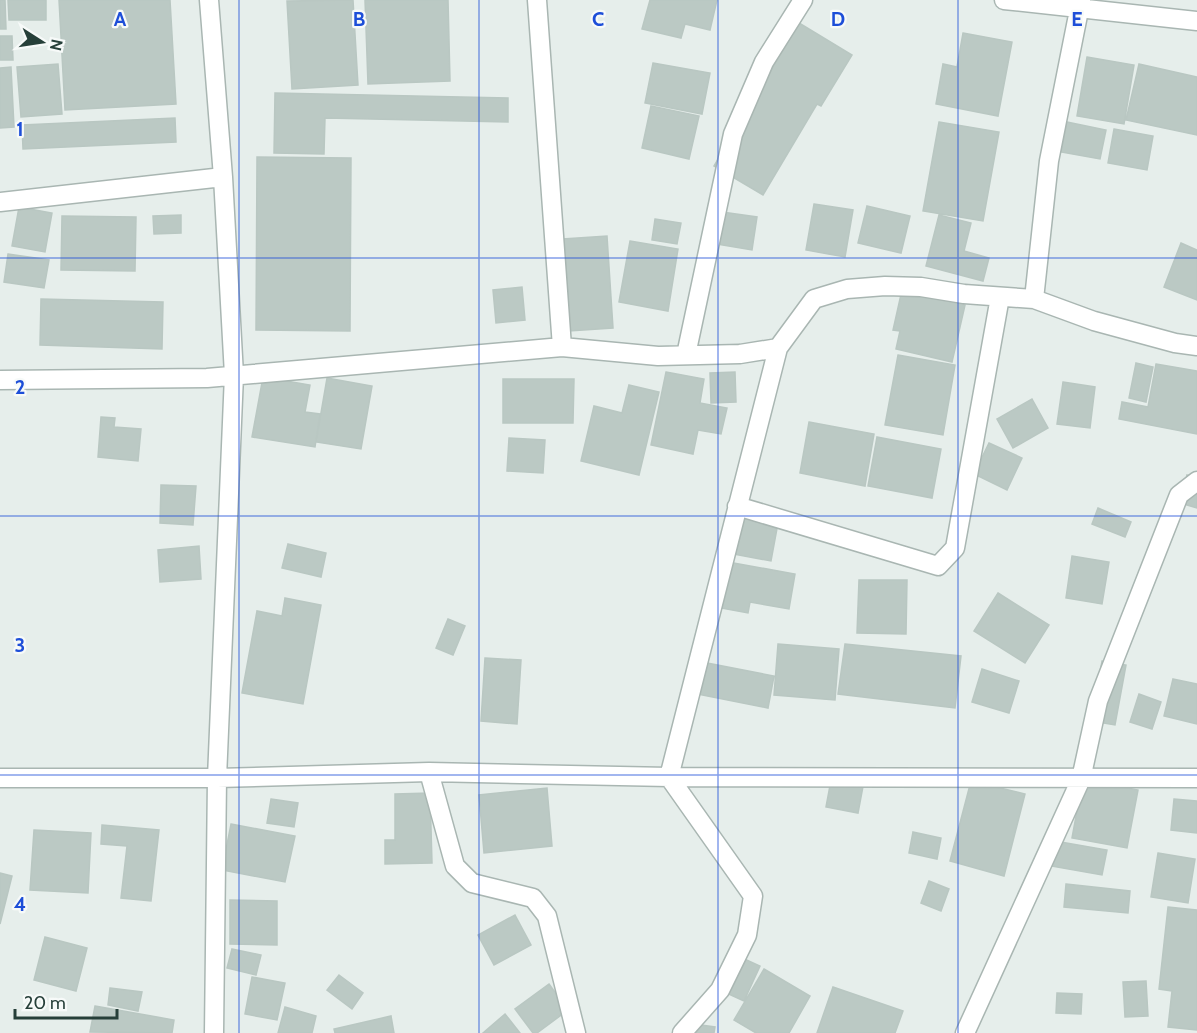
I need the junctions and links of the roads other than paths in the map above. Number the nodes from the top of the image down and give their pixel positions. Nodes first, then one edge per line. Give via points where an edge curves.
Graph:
1 (209, 0) edge
2 (537, 0) edge
3 (803, 0) edge
4 (1004, 0) edge
5 (1079, 5) edge
6 (1197, 21) edge
7 (223, 177) junction
8 (0, 202) edge
9 (1000, 297) junction
10 (1034, 299) junction
11 (1197, 346) edge
12 (562, 347) junction
13 (778, 348) junction
14 (686, 356) junction
15 (234, 375) junction
16 (0, 380) edge
17 (1197, 481) edge
18 (737, 506) junction
19 (429, 772) junction
20 (669, 777) junction
21 (0, 778) edge
22 (217, 778) junction
23 (1197, 778) edge
24 (1081, 779) junction
25 (214, 1033) edge
26 (576, 1033) edge
27 (682, 1033) edge
28 (965, 1033) edge

1 - 7 street
2 - 12 street
3 - 14 street via 764,62 734,134
4 - 5 street
5 - 6 street
5 - 10 street via 1047,173
7 - 8 street
7 - 15 street
9 - 10 street
9 - 13 street via 921,287 848,289 814,299
9 - 18 street via 955,548 938,566
10 - 11 street via 1094,321
12 - 14 street
12 - 15 street
13 - 14 street
13 - 18 street
15 - 16 street
15 - 22 street
17 - 24 street via 1179,495 1131,611 1098,701
18 - 20 street
19 - 20 street
19 - 22 street
19 - 26 street via 455,866 472,883 532,898 547,916
20 - 24 street
20 - 27 street via 753,896 747,935 720,990
21 - 22 street
22 - 25 street
23 - 24 street
24 - 28 street

